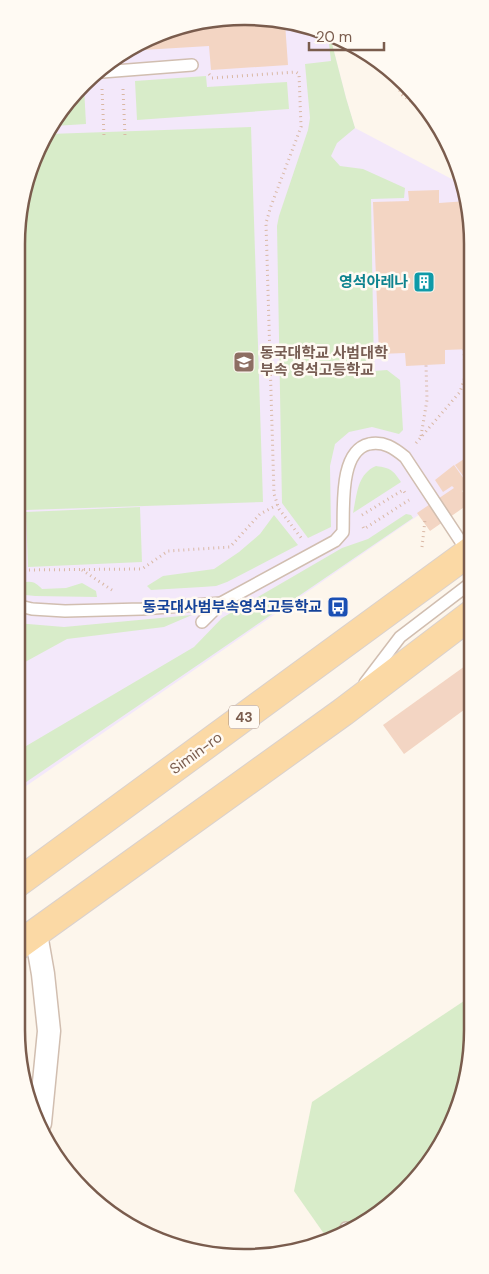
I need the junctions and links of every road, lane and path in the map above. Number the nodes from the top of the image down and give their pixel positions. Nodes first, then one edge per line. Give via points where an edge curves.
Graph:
1 (192, 65) joint
2 (102, 77) edge
3 (122, 81) dead end
4 (399, 88) edge
5 (411, 101) edge
6 (104, 136) dead end
7 (125, 136) dead end
8 (464, 350) dead end
9 (426, 365) dead end
10 (421, 437) junction
11 (404, 457) junction
12 (409, 500) junction
13 (414, 503) dead end
14 (277, 505) junction
15 (426, 515) dead end
16 (357, 518) dead end
17 (364, 529) dead end
18 (304, 541) dead end
19 (464, 545) edge
20 (422, 547) dead end
21 (464, 558) edge
22 (25, 570) edge
23 (81, 570) junction
24 (464, 588) edge
25 (113, 591) dead end
26 (221, 603) junction
27 (25, 607) edge
28 (464, 620) edge
29 (202, 622) dead end
30 (343, 712) junction
31 (25, 877) edge
32 (26, 940) edge
33 (41, 1111) edge

1 - 2 lane
1 - 14 path via 202,64 212,78 300,74 301,127 266,223
2 - 6 path
3 - 7 path
4 - 5 path via 401,94
8 - 10 path via 464,377 460,392
9 - 10 path via 427,400
10 - 11 path
11 - 19 lane
11 - 26 lane via 384,444 365,445 358,450 353,454 345,480 343,532 340,537
12 - 13 path
12 - 16 path via 403,490
12 - 17 path
14 - 18 path
14 - 23 path via 260,514 230,547 168,551 142,568
15 - 20 path
21 - 31 main road, Simin-ro / 43
22 - 23 path
23 - 25 path
24 - 30 lane via 400,637
26 - 27 lane via 65,611
26 - 29 lane
28 - 30 main road
30 - 32 main road
32 - 33 street via 43,974 49,1031

